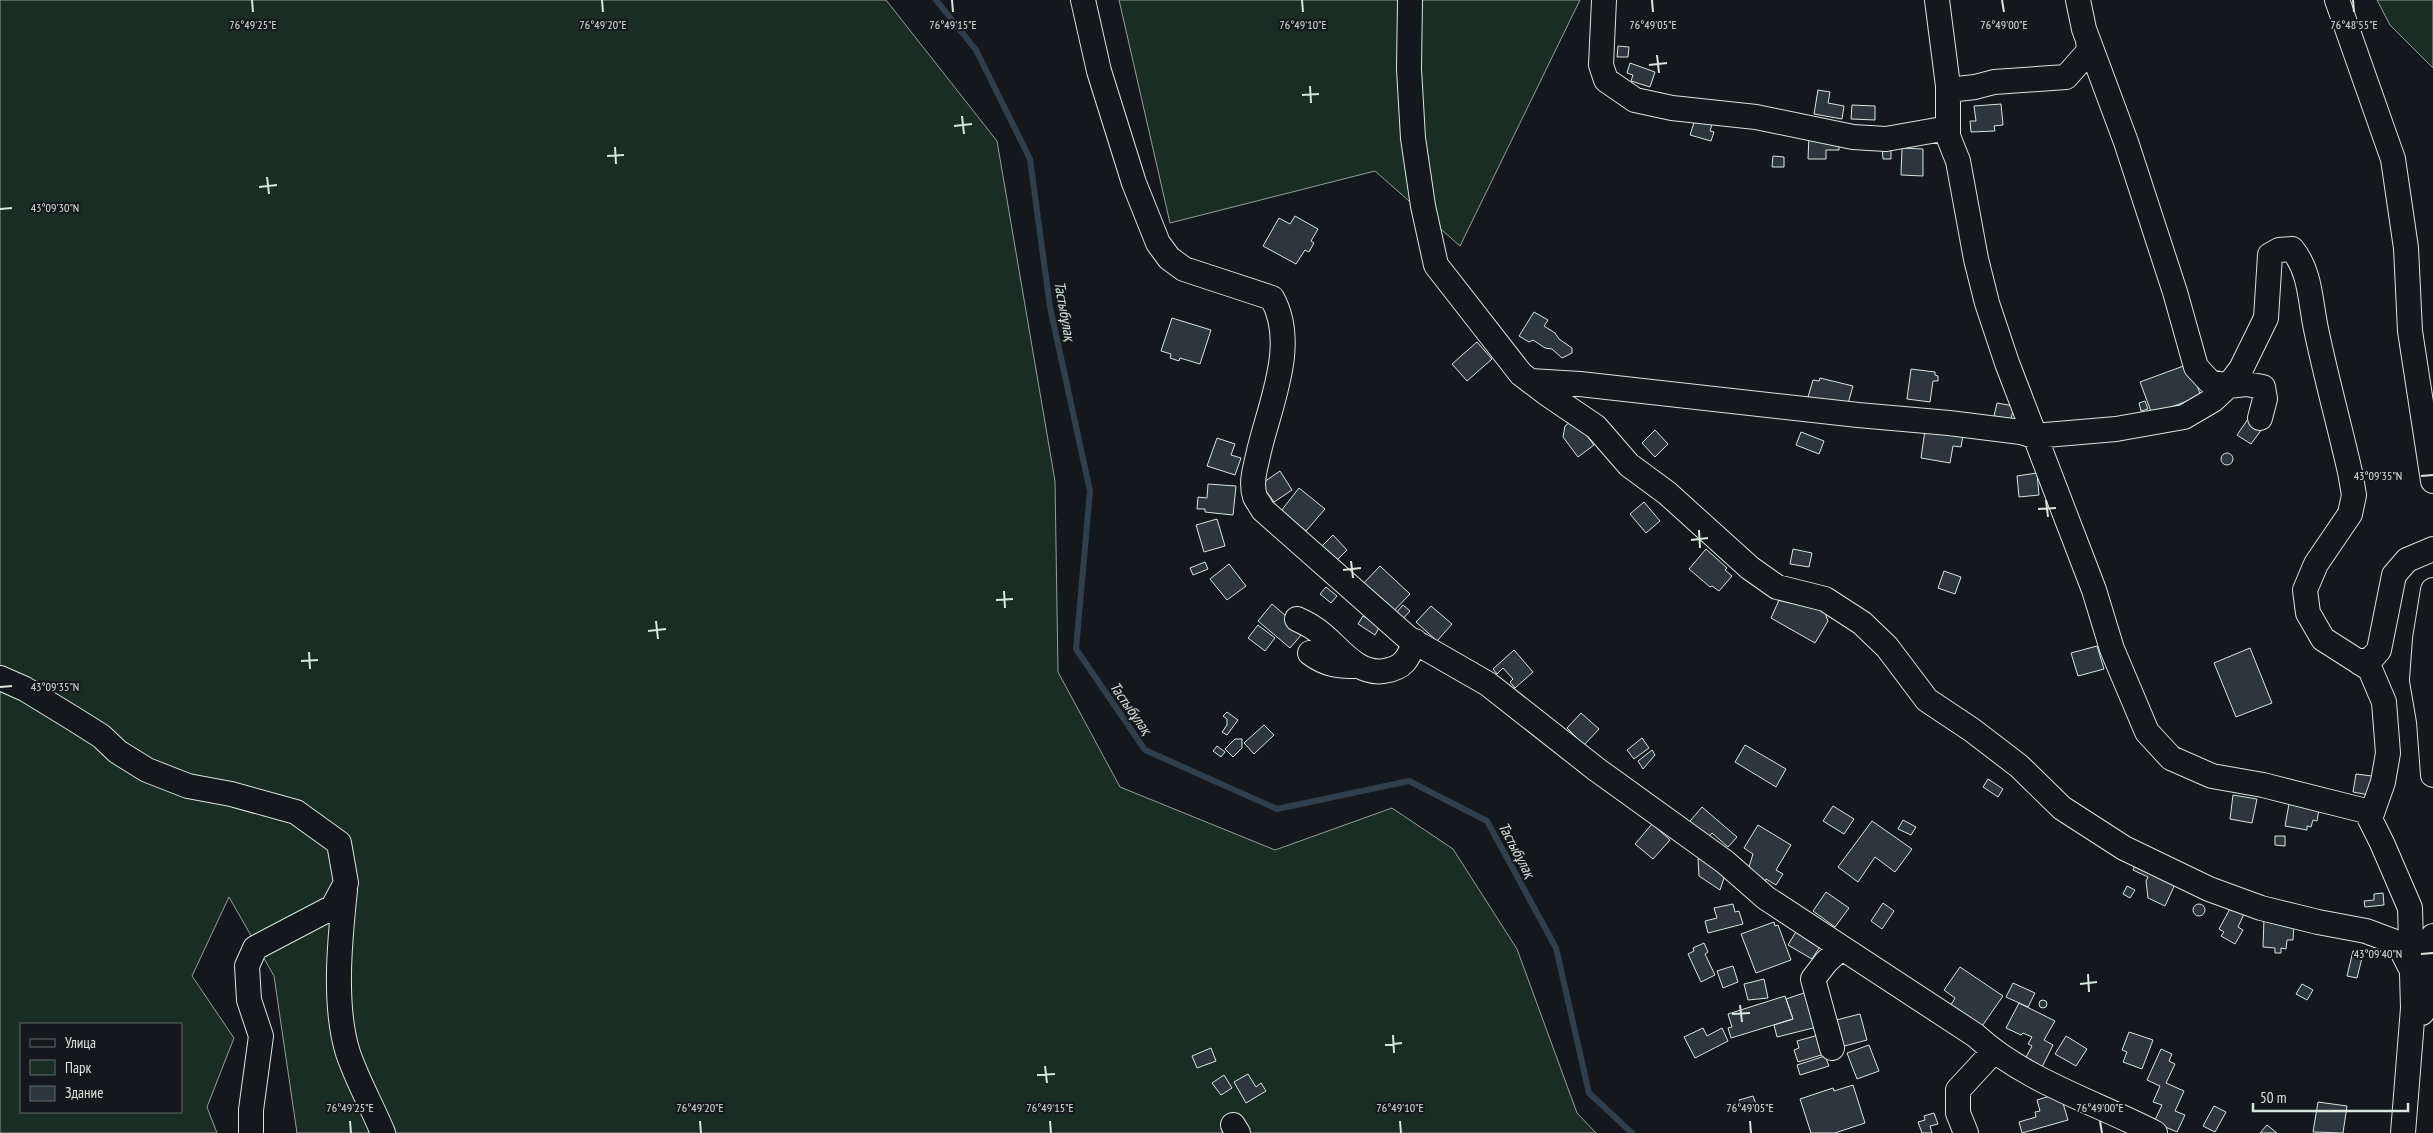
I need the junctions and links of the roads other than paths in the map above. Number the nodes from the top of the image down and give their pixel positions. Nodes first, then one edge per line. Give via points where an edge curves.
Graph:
1 (1083, 0) edge
2 (1410, 0) edge
3 (1604, 0) edge
4 (1937, 0) edge
5 (2078, 0) edge
6 (2337, 0) edge
7 (2088, 40) junction
8 (2066, 77) junction
9 (1948, 90) junction
10 (2111, 105) junction
11 (1948, 128) junction
12 (1530, 381) junction
13 (2228, 386) junction
14 (2260, 418) dead end
15 (2034, 436) junction
16 (2433, 481) edge
17 (2433, 549) edge
18 (2433, 590) edge
19 (1297, 619) dead end
20 (1415, 642) junction
21 (1310, 653) dead end
22 (2370, 657) junction
23 (1358, 666) junction
24 (0, 678) edge
25 (2433, 775) edge
26 (2370, 819) junction
27 (346, 883) junction
28 (2433, 936) edge
29 (1841, 948) junction
30 (2410, 967) junction
31 (1832, 1048) dead end
32 (1993, 1052) junction
33 (2410, 1052) junction
34 (2116, 1123) edge
35 (251, 1133) edge
36 (383, 1133) edge
37 (1966, 1133) edge
38 (2155, 1133) edge
39 (2403, 1133) edge

1 - 20 street via 1099,71 1134,183 1158,244 1184,269 1272,298 1279,311 1282,354 1271,410 1253,471 1255,497 1277,524
2 - 12 street via 1413,138 1436,265
3 - 11 street via 1601,64 1606,80 1635,100 1672,108 1756,117 1853,137 1886,139
4 - 9 street
5 - 7 street
6 - 16 street via 2393,159 2406,248 2410,330
7 - 8 street via 2089,51
7 - 10 street
8 - 9 street via 1994,82
8 - 10 street via 2103,95
9 - 11 street
10 - 13 street via 2175,292 2196,367 2210,382
11 - 15 street via 1958,161 1987,303
12 - 15 street via 1949,423
12 - 30 street via 1596,426 1629,465 1667,493 1750,568 1777,587 1825,599 1862,623 1888,647 1927,700 2019,766 2062,808 2124,848 2209,889 2261,908 2366,930 2398,942
13 - 14 street via 2246,384 2263,387 2265,399
13 - 15 street via 2184,417 2116,429
13 - 22 street via 2252,350 2266,318 2270,255 2292,249 2300,259 2308,280 2315,327 2354,495 2350,514 2316,564 2305,590 2308,612 2323,639
15 - 26 street via 2094,590 2112,649 2147,732 2171,758 2212,776 2356,807 2366,811
17 - 22 street via 2407,560 2394,575
18 - 25 street via 2424,638 2422,680
19 - 23 street via 1323,635
20 - 23 street via 1408,659 1396,670 1374,673
20 - 29 street via 1488,684 1596,769 1725,862 1766,898
21 - 23 street via 1335,666
22 - 26 street via 2370,669 2384,702 2388,753 2383,782
24 - 27 street via 74,718 147,770 188,786 296,812 339,843
26 - 30 street via 2410,908
27 - 35 street via 333,907 255,948 247,966 249,1000 261,1036
27 - 36 street via 339,946 341,1017 348,1052
28 - 33 street via 2425,1001
29 - 31 street via 1813,979
29 - 32 street via 1975,1035
30 - 33 street via 2413,1008
32 - 34 street
32 - 37 street via 1958,1090 1958,1113
33 - 39 street
34 - 38 street

